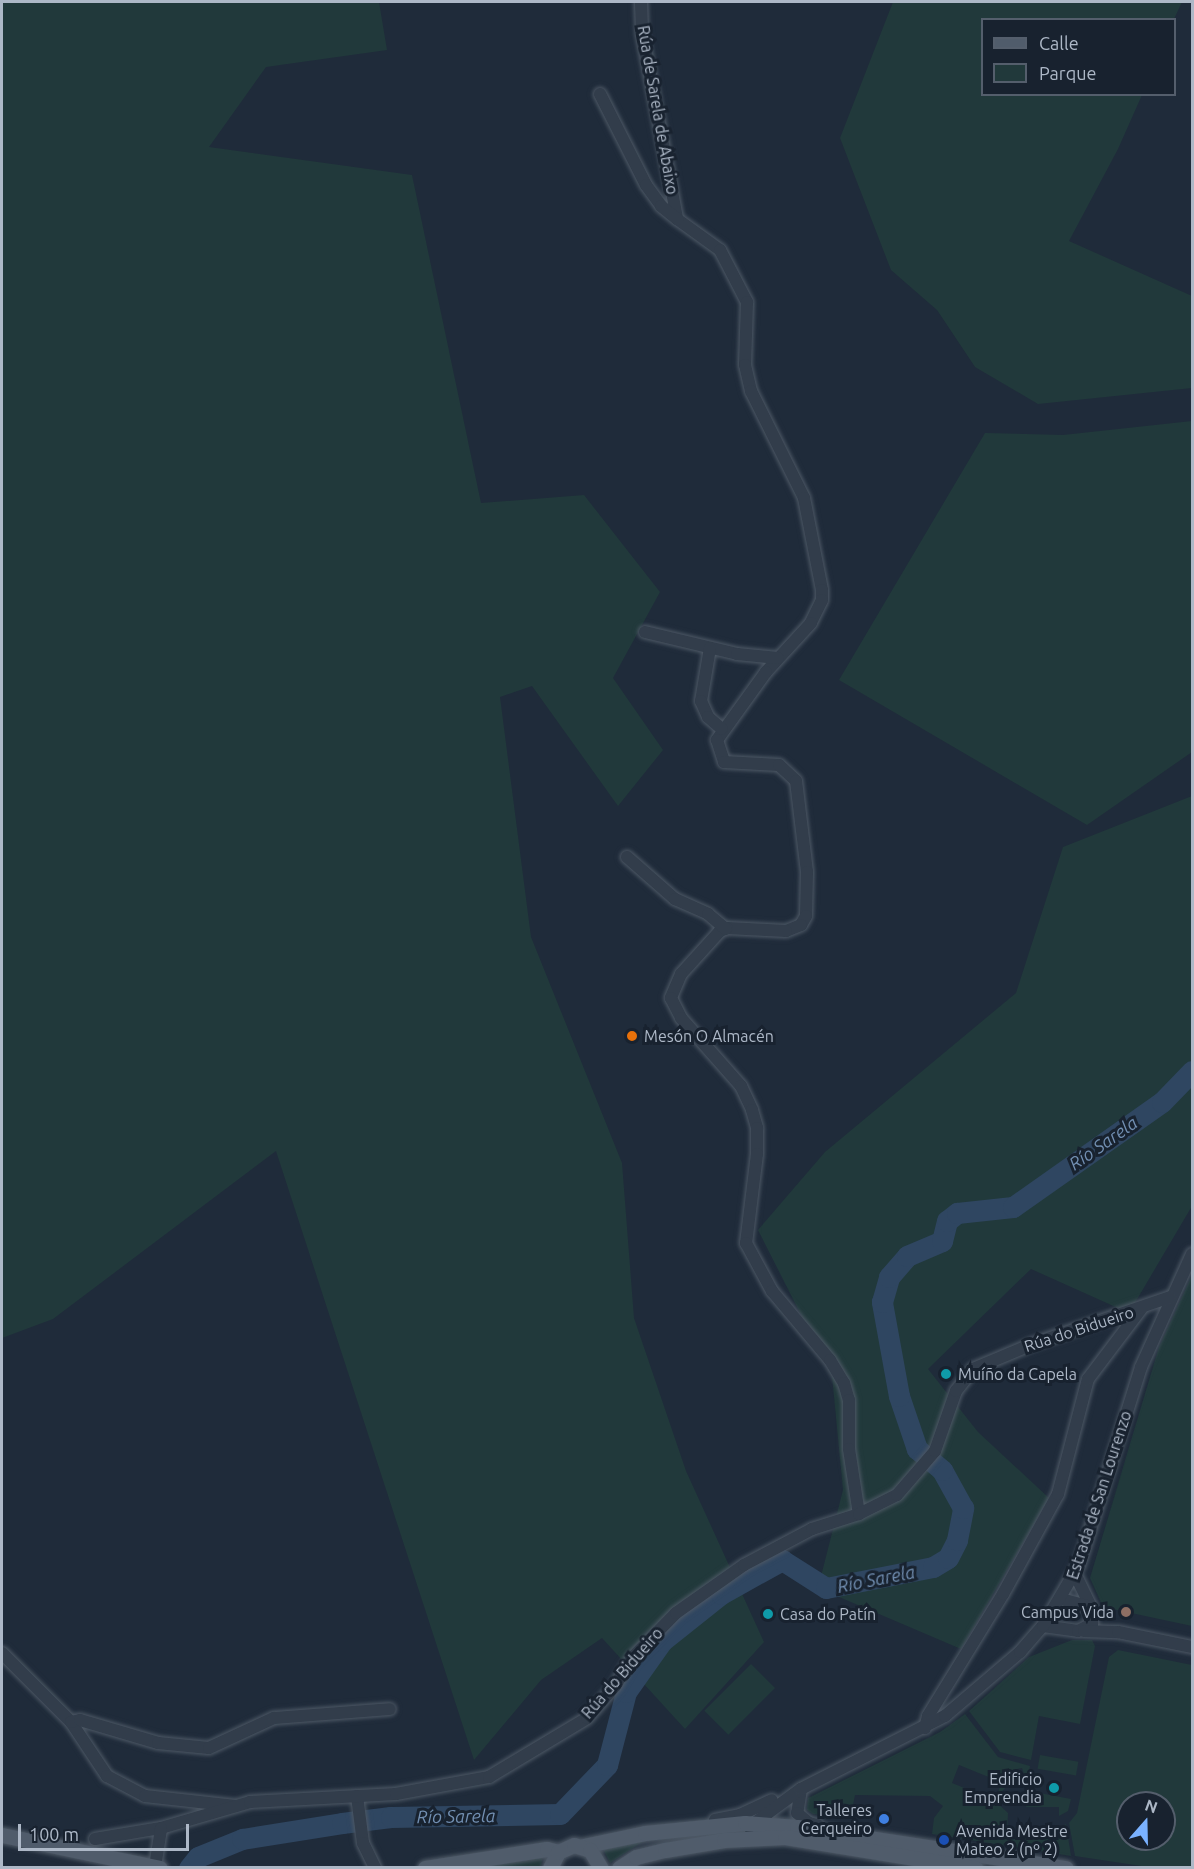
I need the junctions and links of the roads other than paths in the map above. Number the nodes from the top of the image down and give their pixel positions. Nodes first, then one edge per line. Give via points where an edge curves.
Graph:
1 (641, 2) edge
2 (600, 94) dead end
3 (677, 219) junction
4 (645, 632) dead end
5 (710, 648) junction
6 (778, 658) junction
7 (722, 729) junction
8 (627, 857) dead end
9 (726, 929) junction
10 (1192, 1254) edge
11 (1170, 1298) junction
12 (1141, 1309) junction
13 (859, 1514) junction
14 (1075, 1574) junction
15 (1061, 1599) junction
16 (1092, 1610) junction
17 (1043, 1626) junction
18 (1084, 1631) junction
19 (1118, 1632) junction
20 (1192, 1647) edge
21 (2, 1653) edge
22 (390, 1709) dead end
23 (71, 1722) junction
24 (925, 1728) junction
25 (801, 1790) junction
26 (357, 1800) junction
27 (236, 1806) junction
28 (752, 1824) junction
29 (161, 1828) junction
30 (694, 1828) junction
31 (791, 1832) junction
32 (2, 1835) edge
33 (95, 1839) dead end
34 (583, 1846) junction
35 (558, 1852) junction
36 (965, 1852) junction
37 (636, 1857) junction
38 (136, 1865) edge
39 (158, 1867) edge
40 (375, 1868) edge
41 (424, 1868) edge
42 (550, 1868) edge
43 (601, 1868) edge
44 (619, 1868) edge
45 (975, 1868) edge
46 (1066, 1868) edge

1 - 3 street, Rúa de Sarela de Abaixo via 642,33
2 - 3 street, Rúa de Sarela de Abaixo via 646,185 661,206
3 - 6 street, Rúa de Sarela de Abaixo via 720,249 747,302 746,365 751,391 795,474 812,528 822,600 811,623
4 - 5 street
5 - 6 street
5 - 7 street via 700,701 708,717
6 - 7 street, Rúa de Sarela de Abaixo
7 - 9 street via 717,740 724,762 779,765 796,781 808,906 801,925 794,929
8 - 9 street via 675,899 708,914
9 - 13 street via 695,955 671,998 681,1018 741,1086 752,1110 757,1154 746,1243 772,1291 830,1360 844,1383 849,1400 849,1449
10 - 11 street, Estrada de San Lourenzo
11 - 12 street, Rúa do Bidueiro
11 - 14 street, Estrada de San Lourenzo via 1141,1367
12 - 13 street, Rúa do Bidueiro via 1030,1345 973,1369 956,1391 936,1451 897,1495
12 - 24 street via 1088,1379 1058,1494 1003,1594 928,1716
13 - 26 street, Rúa do Bidueiro via 812,1529 763,1554 685,1606 631,1659 615,1686 587,1718 489,1778
14 - 15 street, Estrada de San Lourenzo
14 - 16 street
15 - 16 street
15 - 17 street, Estrada de San Lourenzo
16 - 18 street via 1092,1624
16 - 19 street
17 - 18 street
17 - 24 street, Estrada de San Lourenzo via 957,1707
18 - 19 street
19 - 20 street
21 - 23 street
22 - 23 street via 274,1718 209,1748 158,1743 80,1719
23 - 27 street via 107,1776 128,1788 164,1800 225,1802
24 - 25 street, Estrada de San Lourenzo
25 - 28 street
25 - 30 street via 740,1815
25 - 36 street via 796,1808 800,1818 809,1823
26 - 27 street, Rúa do Bidueiro via 288,1798
26 - 40 street via 363,1843
27 - 29 street
28 - 30 main road
28 - 31 main road
28 - 37 street via 741,1832 663,1843
29 - 33 street
29 - 39 street
30 - 34 main road
31 - 36 main road
31 - 37 main road
31 - 45 main road
32 - 38 main road
34 - 35 main road via 574,1845
34 - 43 main road via 596,1855
35 - 41 main road via 546,1848
35 - 42 main road
36 - 46 main road
37 - 44 main road
38 - 39 main road

